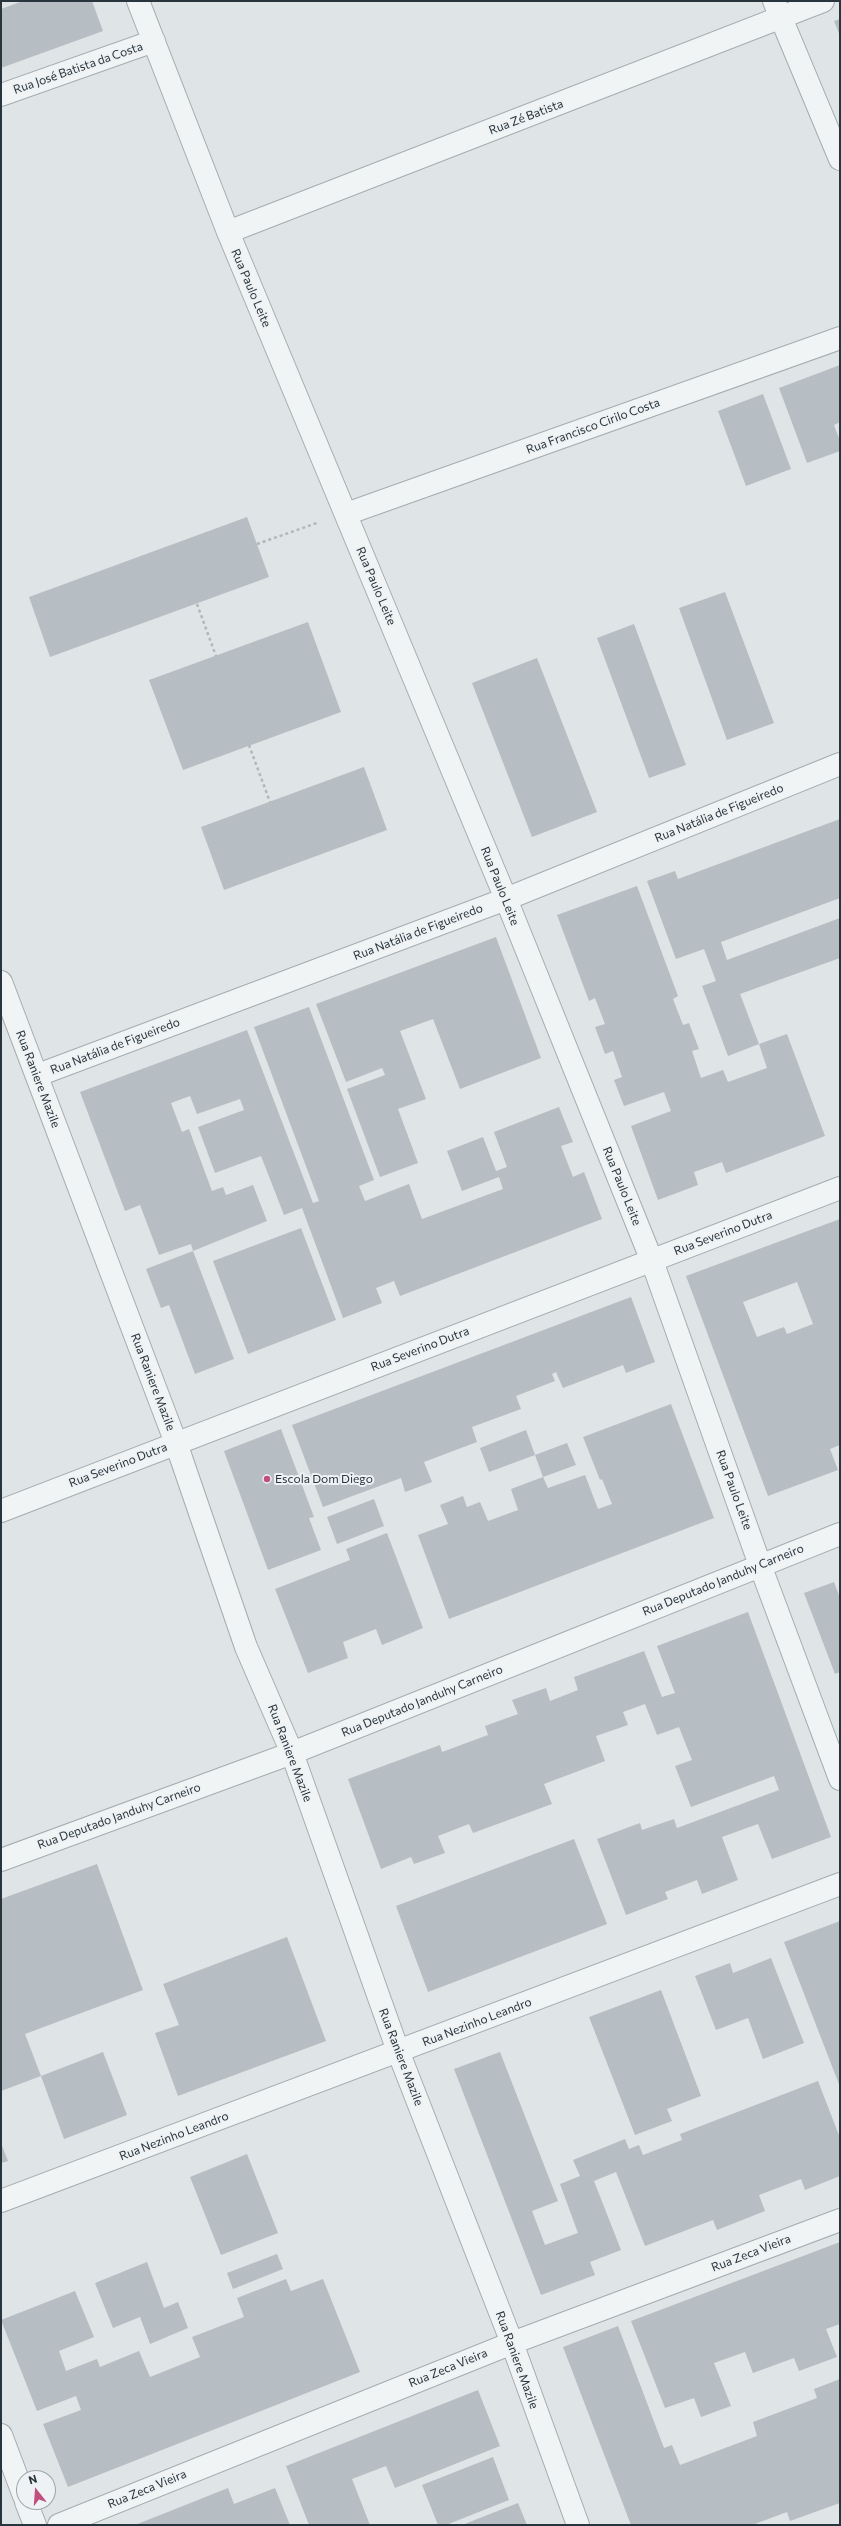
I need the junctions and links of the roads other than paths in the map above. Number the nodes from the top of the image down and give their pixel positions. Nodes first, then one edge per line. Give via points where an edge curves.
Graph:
1 (138, 1) edge
2 (823, 1) edge
3 (778, 9) edge
4 (154, 41) junction
5 (1, 95) edge
6 (840, 159) edge
7 (228, 232) junction
8 (840, 338) edge
9 (346, 514) junction
10 (840, 764) edge
11 (506, 899) junction
12 (1, 982) edge
13 (38, 1075) junction
14 (840, 1188) edge
15 (652, 1260) junction
16 (176, 1443) junction
17 (1, 1511) edge
18 (840, 1534) edge
19 (760, 1565) junction
20 (292, 1753) junction
21 (840, 1779) edge
22 (1, 1860) edge
23 (840, 1884) edge
24 (398, 2051) junction
25 (1, 2201) edge
26 (840, 2220) edge
27 (512, 2343) junction
28 (1, 2436) edge
29 (16, 2475) edge
30 (29, 2510) edge
31 (35, 2525) edge
32 (59, 2525) edge
33 (578, 2525) edge

1 - 4 street, Rua Paulo Leite
2 - 3 street, Rua Zé Batista
3 - 6 street
3 - 7 street, Rua Zé Batista
4 - 5 street, Rua José Batista da Costa
4 - 7 street, Rua Paulo Leite
7 - 9 street, Rua Paulo Leite
8 - 9 street, Rua Francisco Cirilo Costa
9 - 11 street, Rua Paulo Leite
10 - 11 street, Rua Natália de Figueiredo
11 - 13 street, Rua Natália de Figueiredo
11 - 15 street, Rua Paulo Leite
12 - 13 street, Rua Raniere Mazile
13 - 16 street, Rua Raniere Mazile
14 - 15 street, Rua Severino Dutra
15 - 16 street, Rua Severino Dutra
15 - 19 street, Rua Paulo Leite
16 - 17 street, Rua Severino Dutra
16 - 20 street, Rua Raniere Mazile via 246,1647
18 - 19 street, Rua Deputado Janduhy Carneiro
19 - 20 street, Rua Deputado Janduhy Carneiro
19 - 21 street, Rua Paulo Leite
20 - 22 street, Rua Deputado Janduhy Carneiro
20 - 24 street, Rua Raniere Mazile
23 - 24 street, Rua Nezinho Leandro
24 - 25 street, Rua Nezinho Leandro
24 - 27 street, Rua Raniere Mazile
26 - 27 street, Rua Zeca Vieira
27 - 32 street, Rua Zeca Vieira
27 - 33 street, Rua Raniere Mazile
28 - 29 street
30 - 31 street

